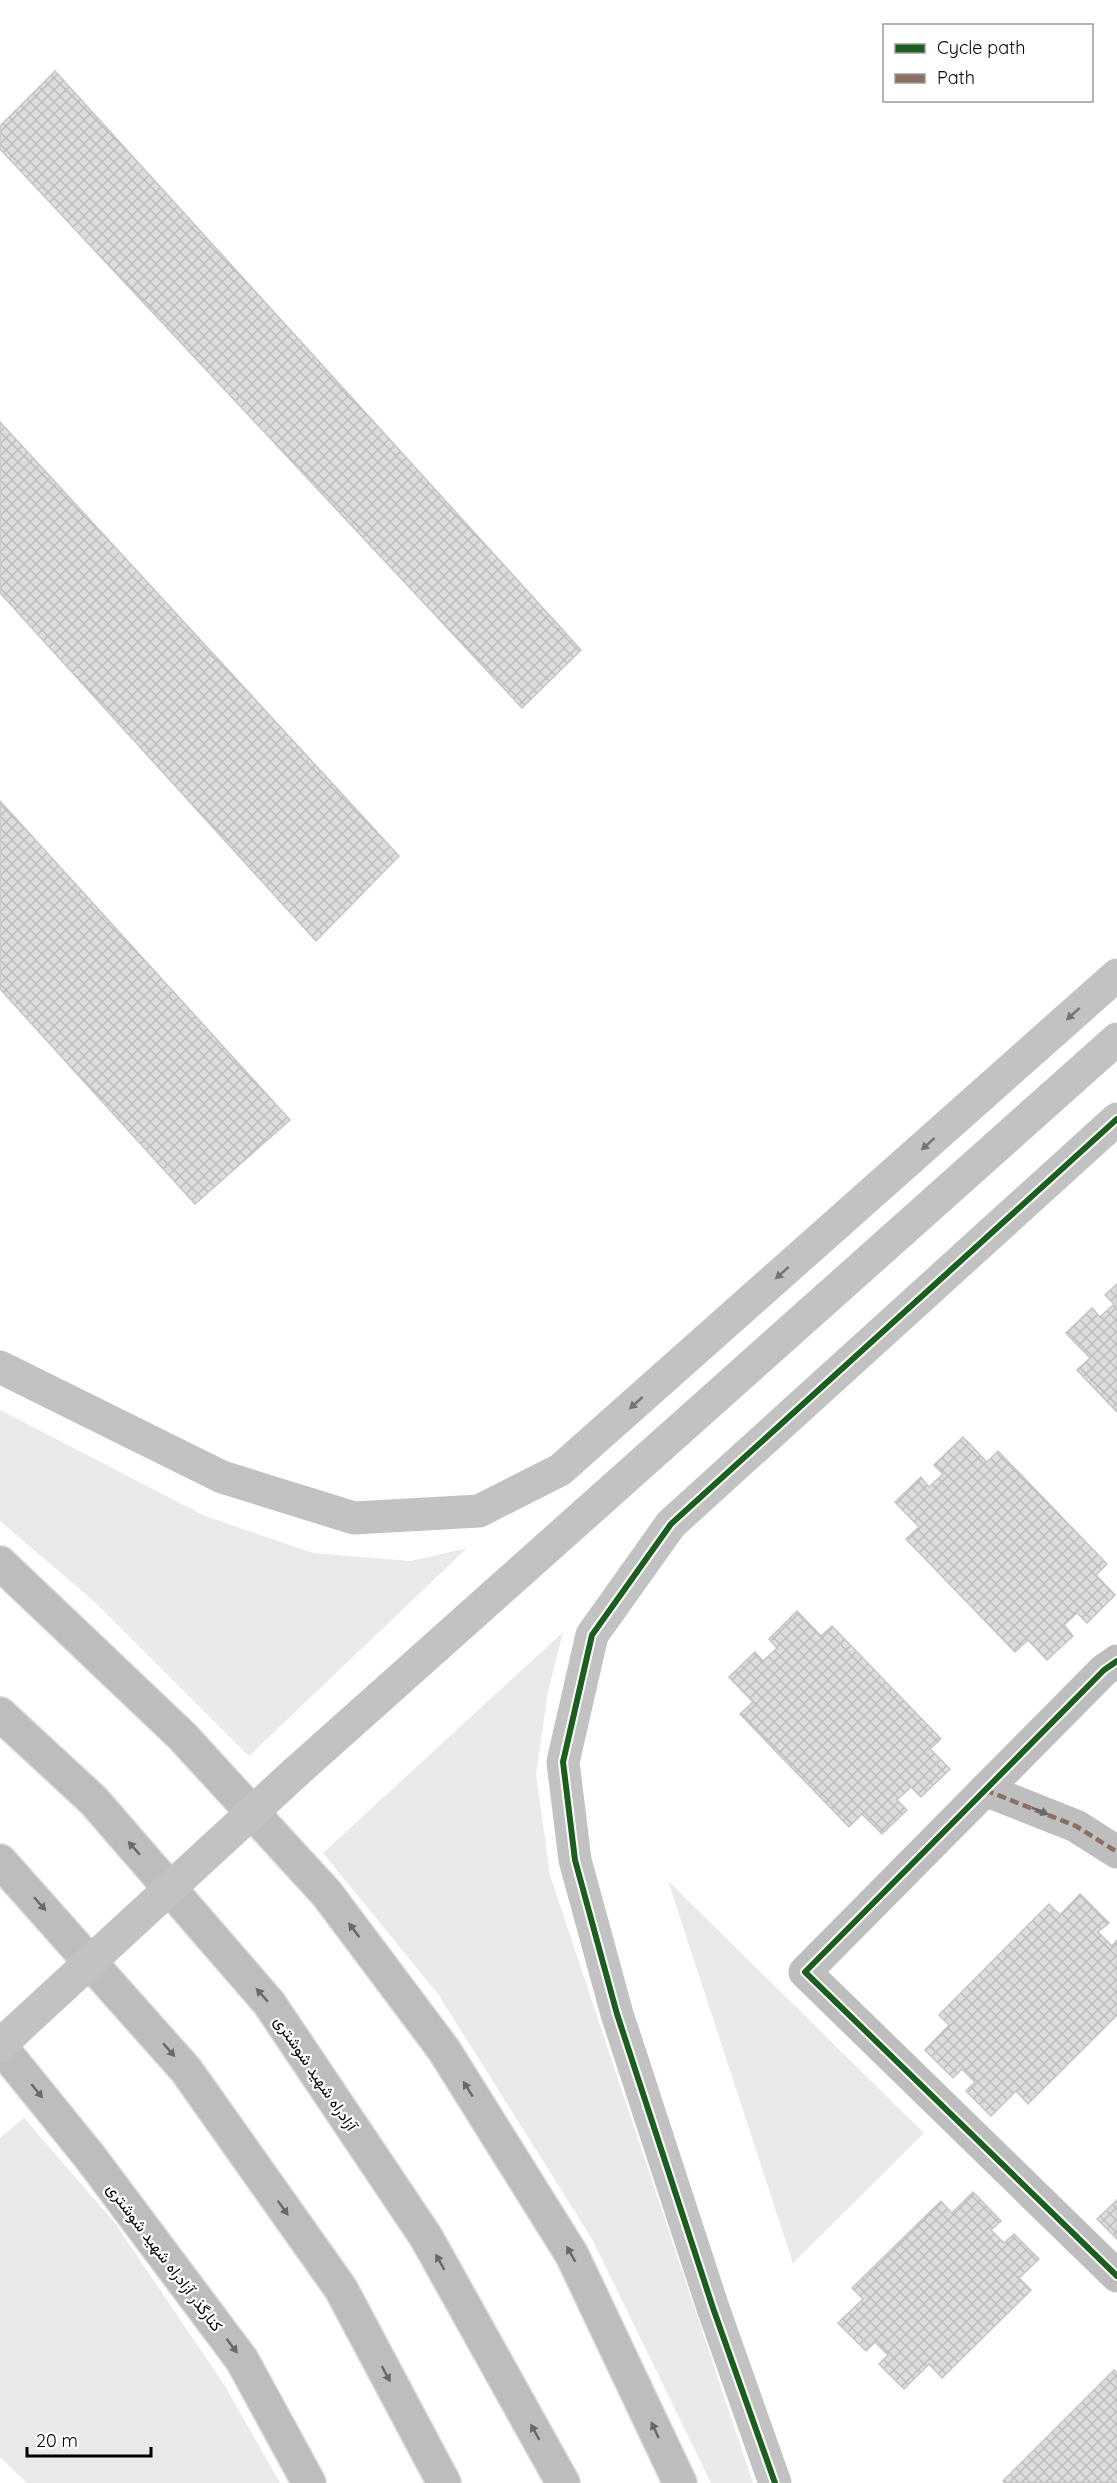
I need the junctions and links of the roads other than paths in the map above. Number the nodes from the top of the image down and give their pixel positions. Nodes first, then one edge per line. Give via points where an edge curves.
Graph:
1 (1117, 975) edge
2 (1117, 1039) edge
3 (1117, 1119) edge
4 (0, 1366) edge
5 (0, 1563) edge
6 (1117, 1661) edge
7 (0, 1714) edge
8 (985, 1790) junction
9 (1117, 1852) edge
10 (0, 1862) edge
11 (0, 2046) edge
12 (1117, 2276) edge
13 (309, 2483) edge
14 (444, 2483) edge
15 (563, 2483) edge
16 (680, 2483) edge
17 (775, 2483) edge

1 -> 4 street via 560,1470 479,1511 354,1518 343,1515 222,1478
2 - 11 street, bridge via 296,1772
3 - 17 street via 671,1524 592,1635 563,1762 575,1860 616,2014
16 -> 5 highway via 572,2255 444,2050 319,1885 182,1736
6 - 8 street
15 -> 7 highway, آزادراه شهید شوشتری via 426,2237 268,2003 93,1801
8 -> 9 street via 1076,1826
8 - 12 street via 806,1972
10 -> 14 highway via 193,2080 341,2289
11 -> 13 highway, کنارگذر آزادراه شهید شوشتری via 90,2157 242,2360

